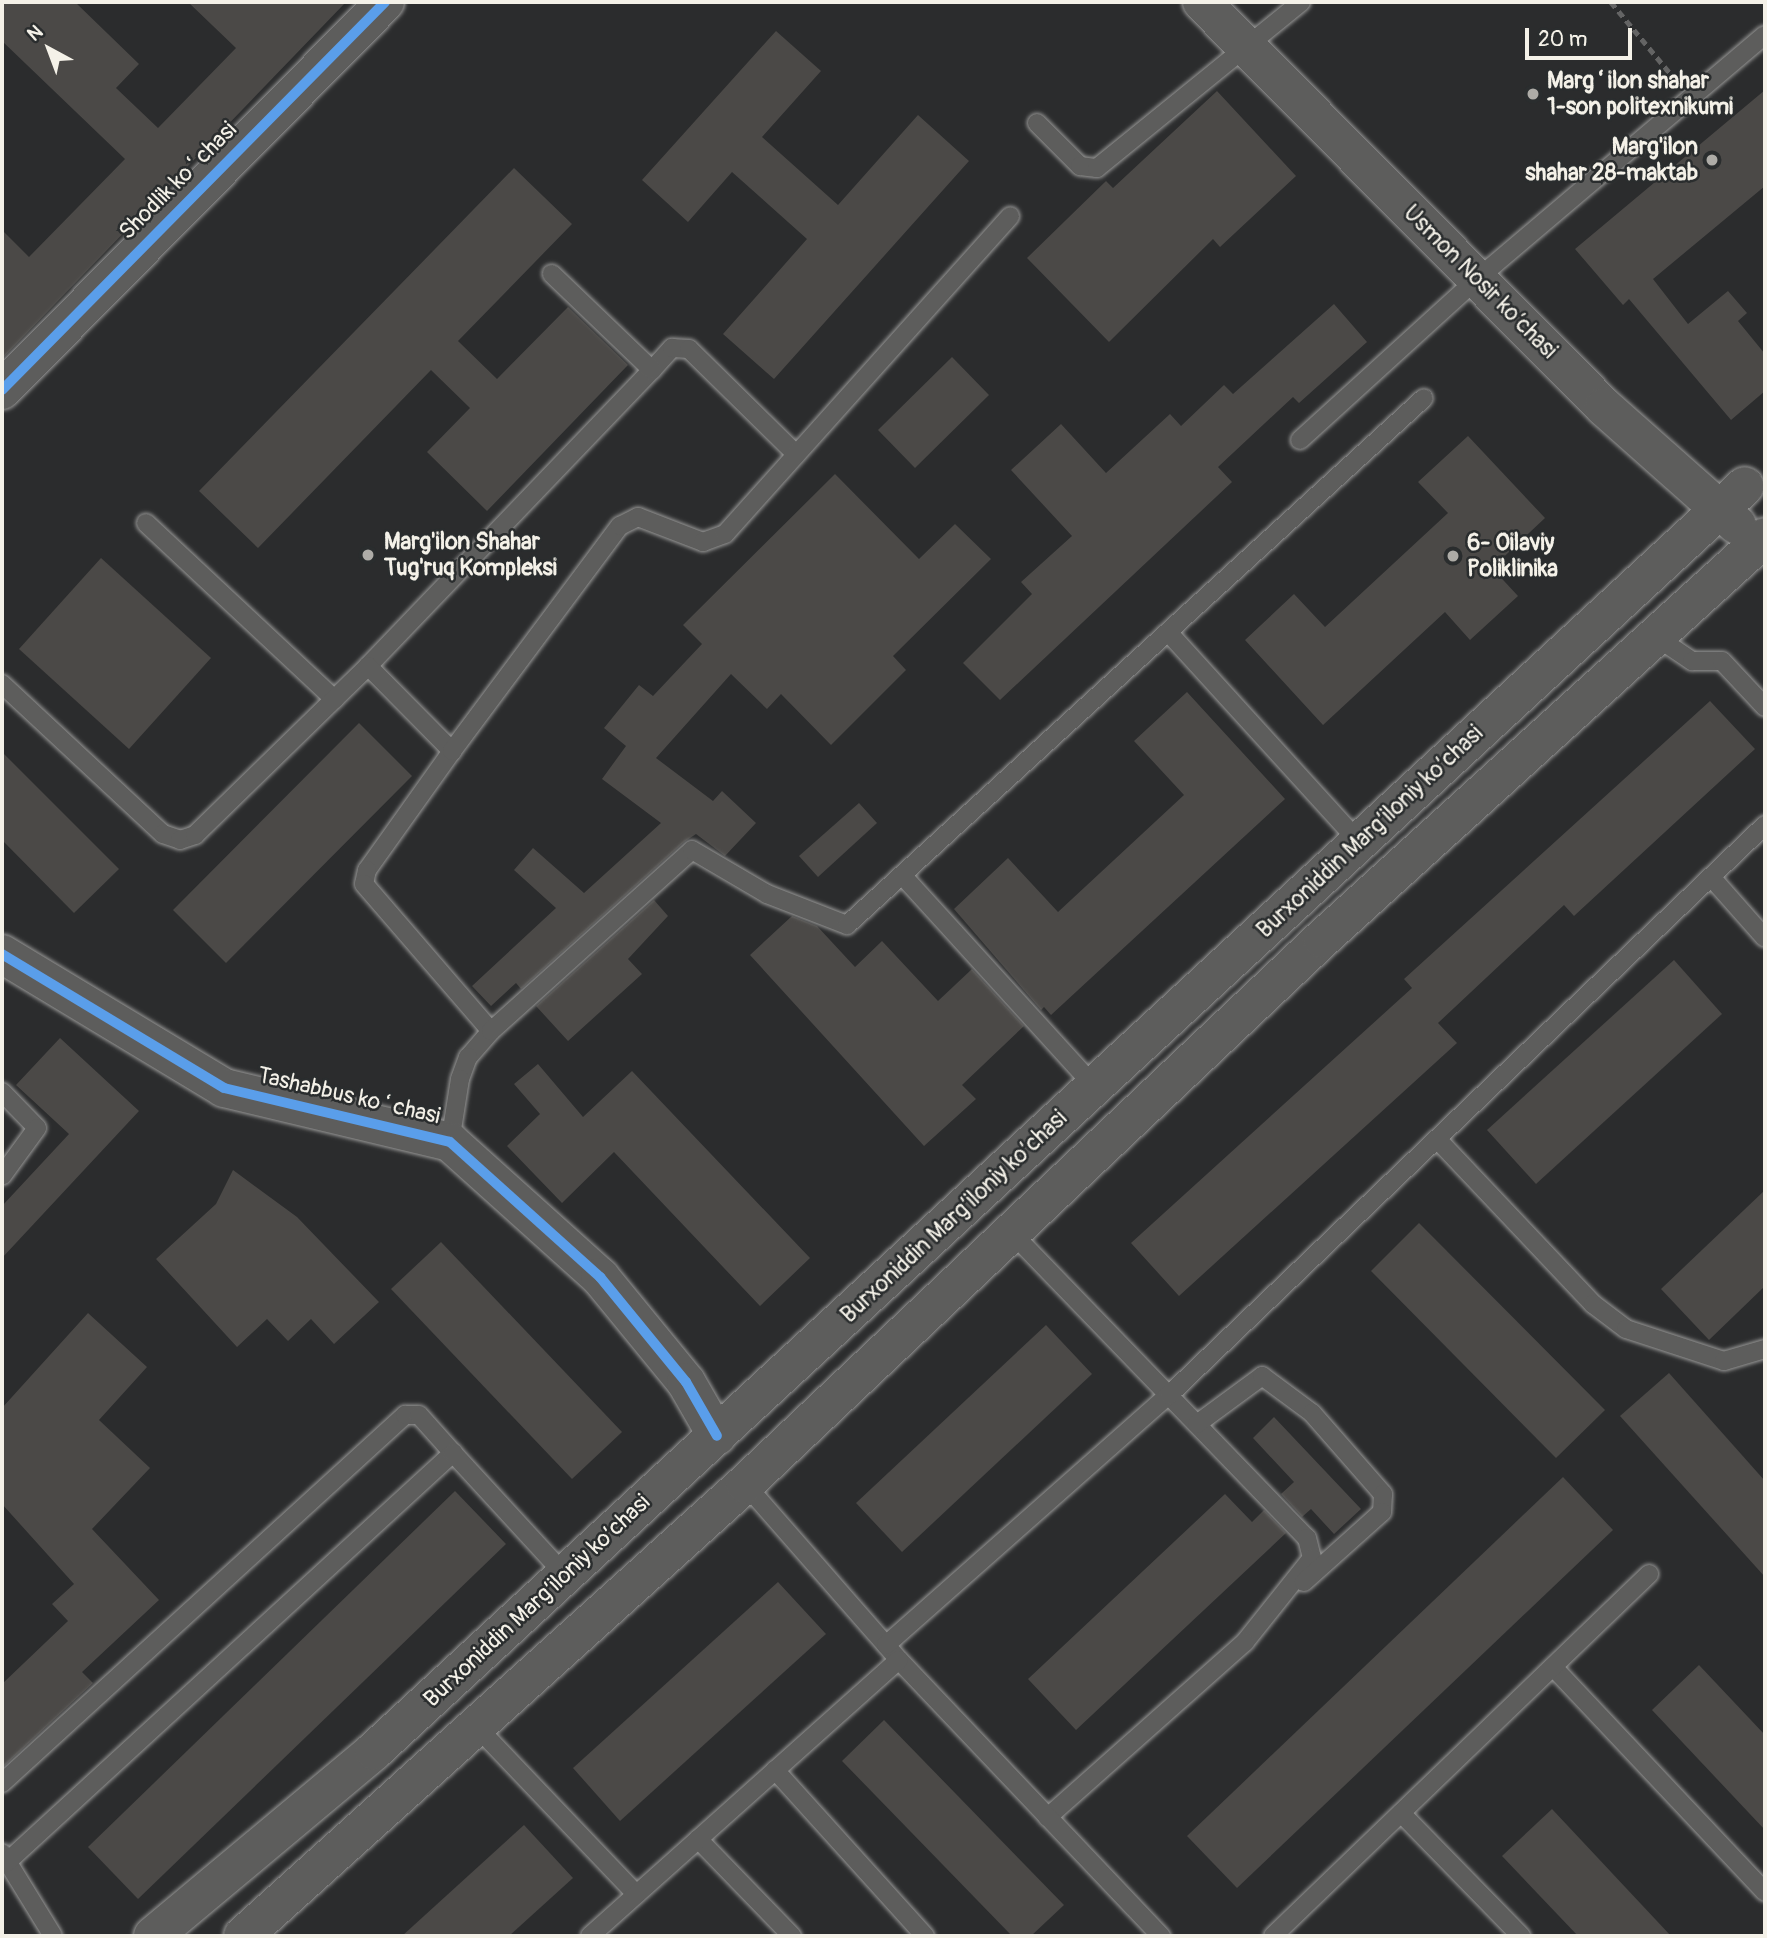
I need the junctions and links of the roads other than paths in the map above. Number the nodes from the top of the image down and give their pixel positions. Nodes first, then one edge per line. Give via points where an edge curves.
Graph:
1 (385, 2) edge
2 (1202, 2) edge
3 (1301, 2) edge
4 (1765, 35) edge
5 (1247, 47) junction
6 (1037, 123) dead end
7 (1010, 216) dead end
8 (552, 274) dead end
9 (1478, 279) junction
10 (652, 370) junction
11 (2, 390) edge
12 (1424, 398) dead end
13 (1300, 440) dead end
14 (796, 454) junction
15 (1743, 501) edge
16 (146, 523) dead end
17 (1762, 546) edge
18 (1168, 632) junction
19 (1655, 636) junction
20 (368, 666) junction
21 (2, 684) edge
22 (334, 699) junction
23 (1765, 707) edge
24 (452, 751) junction
25 (1765, 825) edge
26 (1359, 842) junction
27 (902, 875) junction
28 (1711, 877) junction
29 (1765, 938) edge
30 (2, 954) edge
31 (491, 1031) junction
32 (1094, 1087) junction
33 (2, 1092) edge
34 (1438, 1140) junction
35 (450, 1142) junction
36 (2, 1176) edge
37 (1012, 1233) junction
38 (1765, 1349) edge
39 (1169, 1395) junction
40 (1197, 1424) junction
41 (717, 1436) junction
42 (453, 1453) junction
43 (745, 1485) junction
44 (1649, 1574) dead end
45 (565, 1575) junction
46 (1286, 1597) junction
47 (886, 1645) junction
48 (900, 1660) junction
49 (1553, 1667) junction
50 (477, 1727) junction
51 (775, 1770) junction
52 (2, 1783) edge
53 (1401, 1813) junction
54 (1048, 1817) junction
55 (698, 1839) junction
56 (4, 1858) edge
57 (1765, 1892) edge
58 (636, 1895) junction
59 (53, 1936) edge
60 (153, 1936) edge
61 (243, 1936) edge
62 (590, 1936) edge
63 (792, 1936) edge
64 (925, 1936) edge
65 (1161, 1936) edge
66 (1273, 1936) edge
67 (1521, 1936) edge

1 - 11 main road, Shodlik koʻchasi
2 - 5 main road, Usmon Nosir ko‘chasi
3 - 5 lane
4 - 9 lane
5 - 6 lane via 1097,168 1080,166
5 - 9 main road, Usmon Nosir ko‘chasi
7 - 14 lane
8 - 10 lane
9 - 13 lane
9 - 15 main road, Usmon Nosir ko‘chasi via 1604,407
10 - 14 lane via 673,348 689,349
10 - 20 lane
12 - 18 lane
14 - 24 lane via 725,534 712,541 638,517 620,526
15 - 17 main road, Usmon Nosir ko‘chasi
15 - 26 main road, Burxoniddin Marg’iloniy ko’chasi
16 - 22 lane
17 - 19 main road, Burxoniddin Marg’iloniy ko’chasi
18 - 26 lane
18 - 27 lane
19 - 23 lane via 1692,662 1722,661
19 - 37 main road, Burxoniddin Marg’iloniy ko’chasi
20 - 22 lane
20 - 24 lane
21 - 22 lane via 163,834 180,840 195,835
24 - 31 lane via 367,870 364,884
25 - 28 lane
26 - 32 main road, Burxoniddin Marg’iloniy ko’chasi
27 - 31 lane via 847,925 839,925 811,907 767,894 692,850
27 - 32 lane
28 - 29 lane
28 - 34 lane
30 - 35 main road, Tashabbus koʻchasi via 224,1088
31 - 35 lane via 468,1057
32 - 41 main road, Burxoniddin Marg’iloniy ko’chasi
33 - 36 lane via 37,1128
34 - 38 lane via 1592,1304 1626,1329 1724,1360
34 - 39 lane
35 - 41 main road, Tashabbus koʻchasi via 600,1277 686,1382
37 - 39 lane
37 - 43 main road, Burxoniddin Marg’iloniy ko’chasi
39 - 40 lane
39 - 47 lane
40 - 46 lane via 1307,1538 1312,1558
40 - 46 lane via 1262,1376 1312,1413 1382,1494 1382,1512
41 - 43 main road, Tashabbus koʻchasi
41 - 45 main road, Burxoniddin Marg’iloniy ko’chasi
42 - 45 lane
42 - 52 lane via 419,1415 405,1415
42 - 56 lane
43 - 47 lane
43 - 50 main road, Burxoniddin Marg’iloniy ko’chasi
44 - 49 lane
45 - 60 main road, Burxoniddin Marg’iloniy ko’chasi via 374,1751
46 - 54 lane via 1245,1642
47 - 48 lane
48 - 51 lane
48 - 54 lane
49 - 53 lane
49 - 57 lane
50 - 58 lane
50 - 61 main road, Burxoniddin Marg’iloniy ko’chasi
51 - 55 lane
51 - 64 lane
53 - 66 lane
53 - 67 lane
54 - 65 lane
55 - 58 lane
55 - 63 lane
56 - 59 lane
58 - 62 lane

